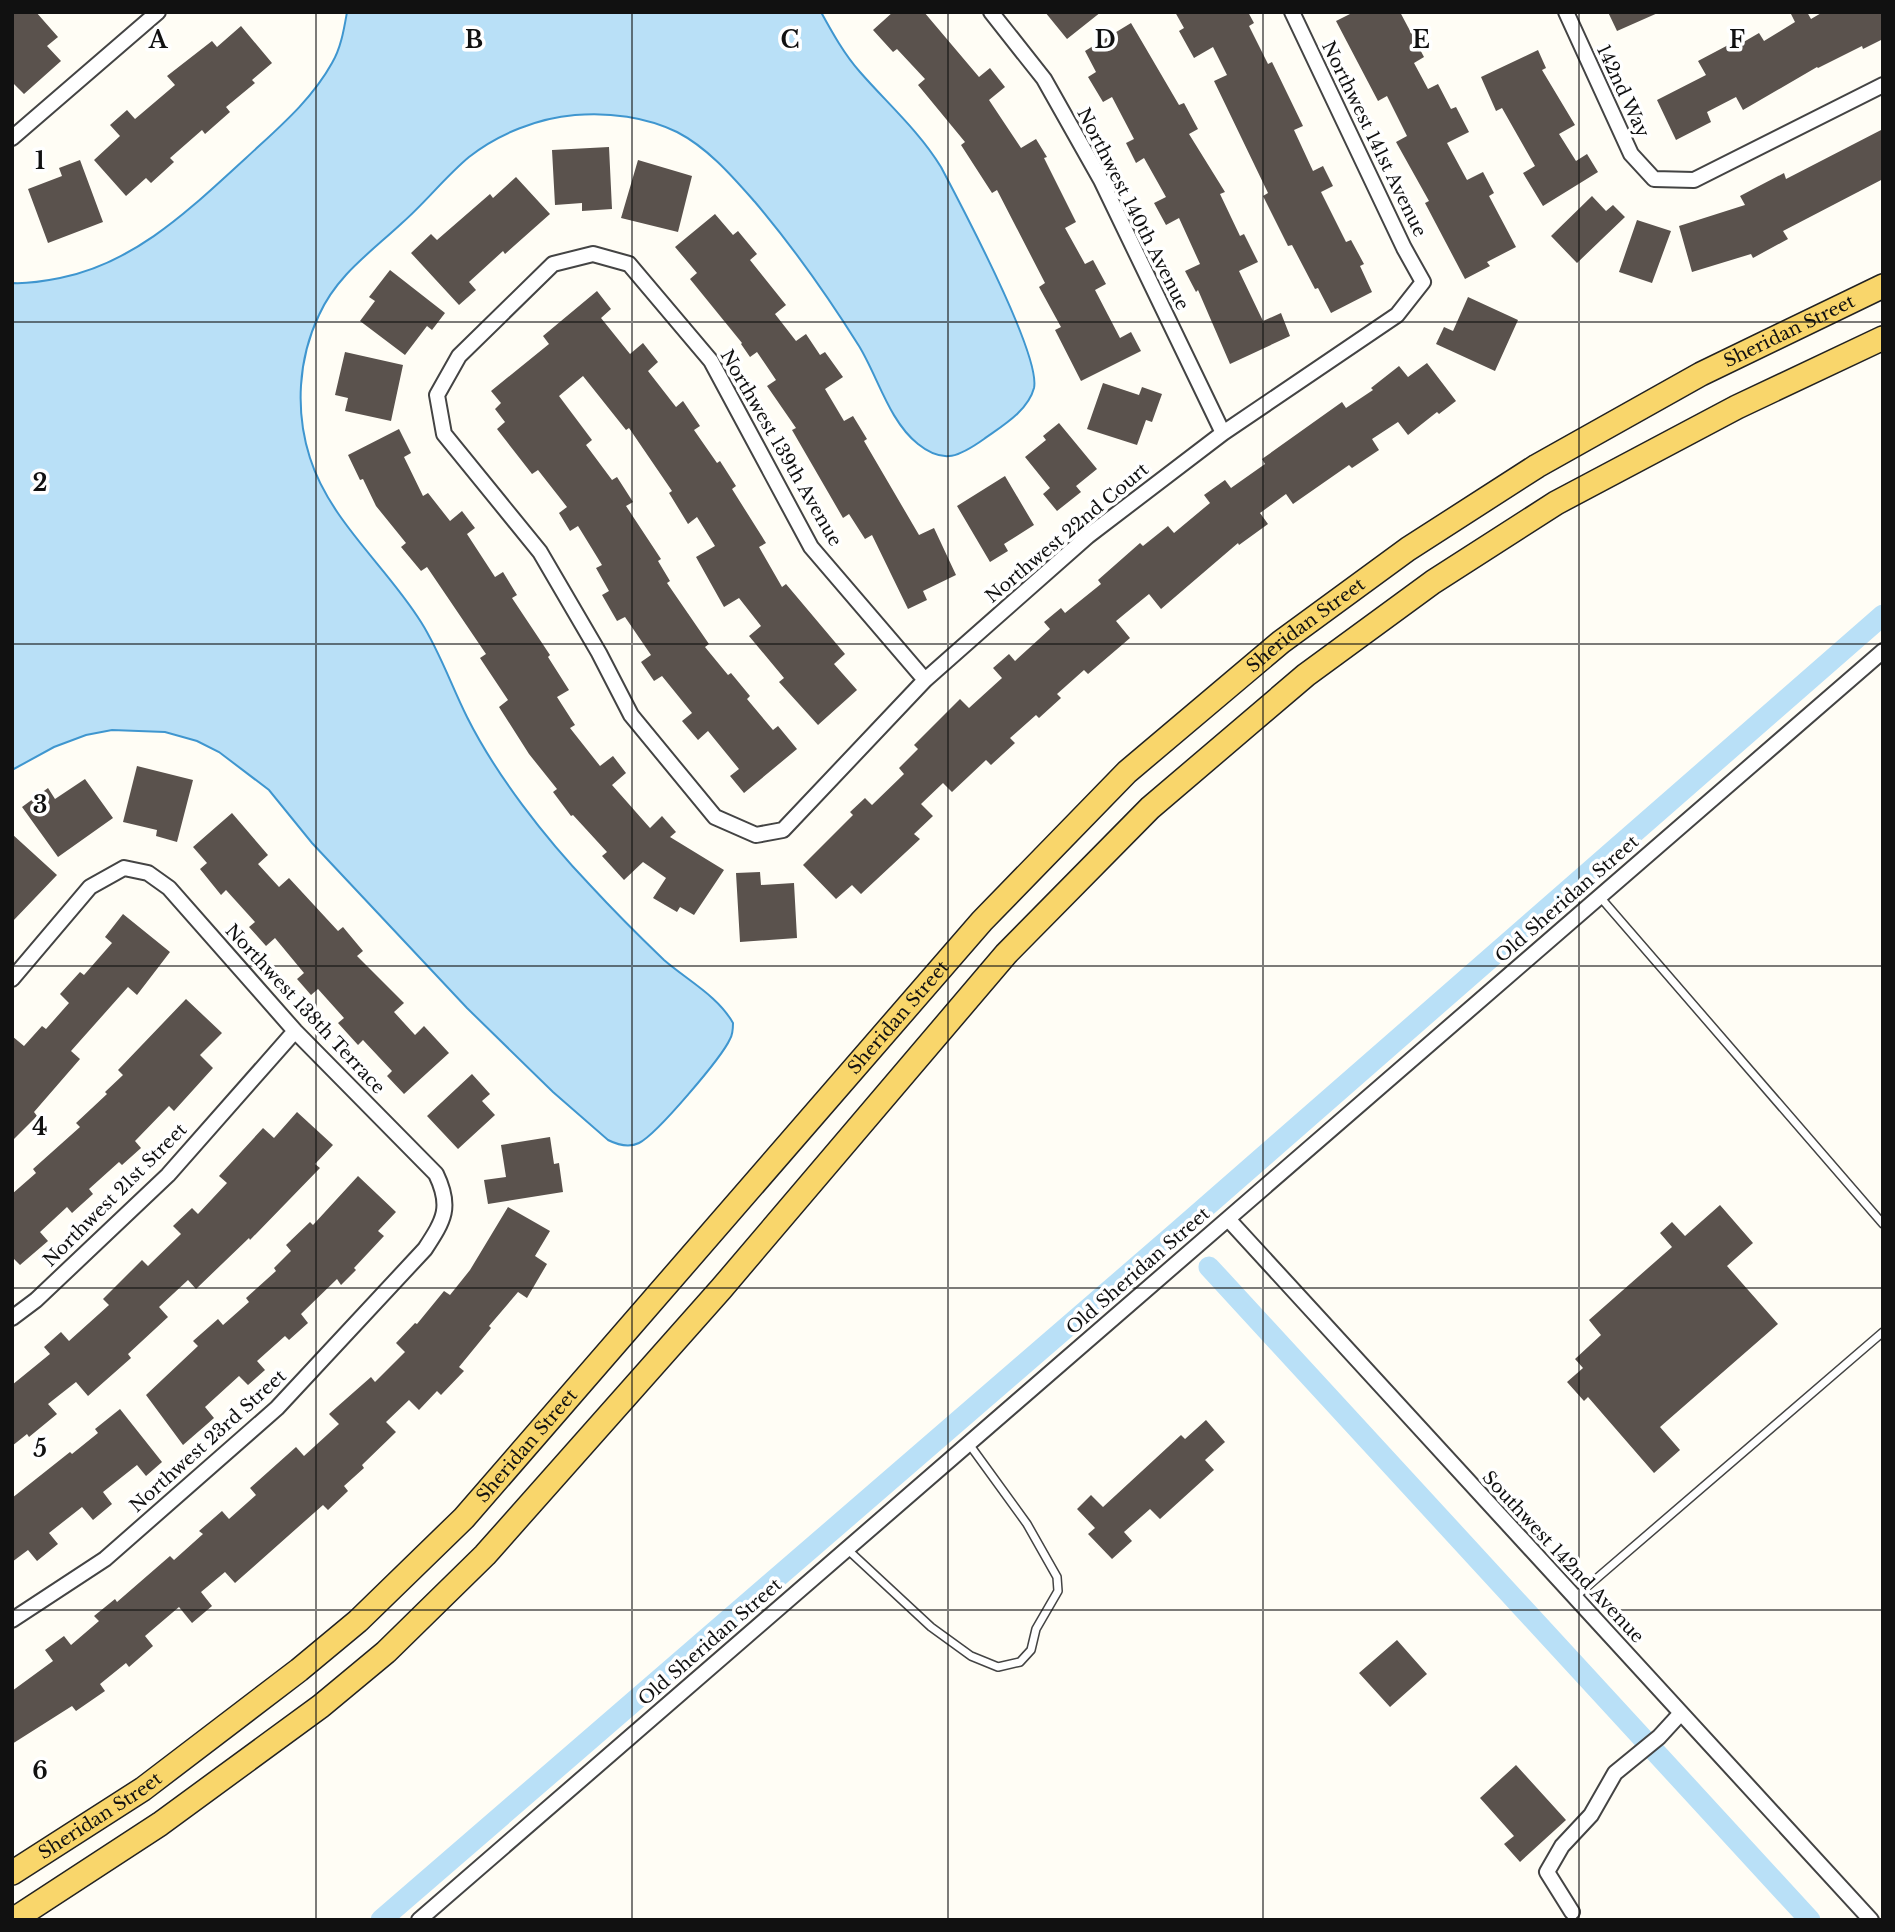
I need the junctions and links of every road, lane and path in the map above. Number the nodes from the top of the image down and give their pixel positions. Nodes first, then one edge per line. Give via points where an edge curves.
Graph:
1 (158, 12) edge
2 (991, 12) edge
3 (1292, 12) edge
4 (1566, 12) edge
5 (1883, 85) edge
6 (12, 138) edge
7 (1423, 282) joint
8 (1883, 286) edge
9 (1883, 338) edge
10 (1223, 433) junction
11 (1883, 651) edge
12 (925, 680) junction
13 (756, 835) joint
14 (1600, 896) junction
15 (12, 979) edge
16 (295, 1031) junction
17 (445, 1193) joint
18 (1228, 1219) junction
19 (1883, 1224) edge
20 (12, 1318) edge
21 (1883, 1332) edge
22 (969, 1443) junction
23 (847, 1549) junction
24 (1574, 1597) junction
25 (12, 1620) edge
26 (1681, 1713) junction
27 (12, 1873) edge
28 (1572, 1912) dead end
29 (13, 1920) edge
30 (419, 1920) edge
31 (1871, 1920) edge

1 - 6 street
2 - 10 street, Northwest 140th Avenue via 1044,79 1101,180
3 - 7 street, Northwest 141st Avenue
4 - 5 street, 142nd Way via 1631,154 1654,179 1694,180
7 - 10 street, Northwest 22nd Court via 1396,315
8 - 27 main road, Sheridan Street via 1701,374 1525,473 1281,642 1127,772 982,921 464,1518 358,1621 299,1670 143,1789
9 - 29 main road via 1737,407 1556,502 1433,582 1306,676 1150,808 1006,954 721,1289 494,1545 386,1652 321,1706 160,1824
10 - 12 street, Northwest 22nd Court via 1088,536
11 - 14 street, Old Sheridan Street
12 - 13 street, Northwest 22nd Court via 783,830
12 - 13 street, Northwest 139th Avenue via 811,547 711,361 629,264 593,254 553,264 459,356 437,395 444,434 540,552 631,715 715,817
14 - 18 street, Old Sheridan Street
14 - 19 lane
15 - 16 street, Northwest 138th Terrace via 90,887 124,868 148,873 169,888
16 - 17 street, Northwest 138th Terrace via 436,1174
16 - 20 street, Northwest 21st Street via 168,1175
17 - 25 street, Northwest 23rd Street via 444,1221 425,1249 277,1408 105,1559
18 - 22 street, Old Sheridan Street
18 - 24 street, Southwest 142nd Avenue
21 - 24 lane
22 - 23 street, Old Sheridan Street
22 - 23 lane via 1058,1577 1058,1591 1036,1629 1031,1650 1020,1662 998,1667 971,1656 931,1627
23 - 30 street, Old Sheridan Street
24 - 26 street, Southwest 142nd Avenue
26 - 28 street via 1615,1773 1591,1815 1562,1846 1547,1872
26 - 31 street, Southwest 142nd Avenue

